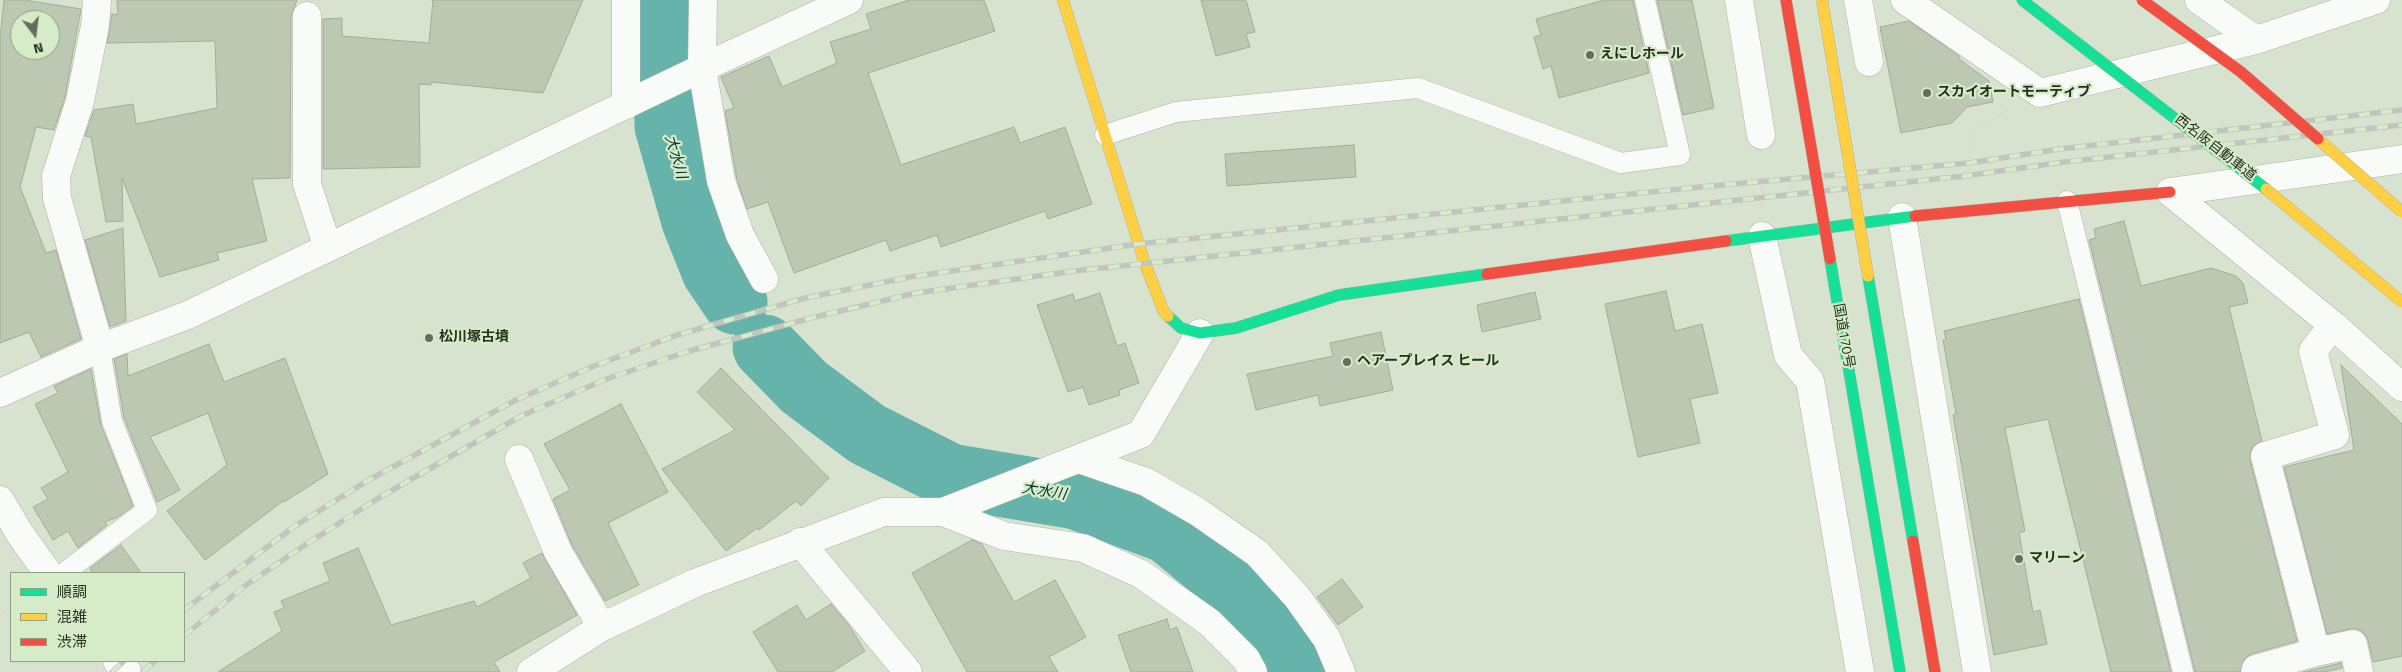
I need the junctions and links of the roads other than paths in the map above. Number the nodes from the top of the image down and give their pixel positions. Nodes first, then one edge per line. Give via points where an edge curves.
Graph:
1 (97, 0) edge
2 (626, 0) edge
3 (703, 0) edge
4 (849, 0) edge
5 (1063, 0) edge
6 (1644, 0) edge
7 (1739, 0) edge
8 (1786, 0) edge
9 (1822, 0) edge
10 (1858, 0) edge
11 (1905, 0) edge
12 (2022, 0) edge
13 (2142, 0) edge
14 (2199, 0) edge
15 (2376, 0) edge
16 (307, 16) dead end
17 (2256, 40) junction
18 (1870, 62) dead end
19 (698, 70) junction
20 (632, 102) junction
21 (1105, 135) junction
22 (1761, 135) dead end
23 (2402, 159) edge
24 (2170, 192) junction
25 (2066, 201) junction
26 (2402, 212) edge
27 (1914, 216) junction
28 (1762, 236) junction
29 (328, 248) junction
30 (764, 279) dead end
31 (2402, 302) edge
32 (2333, 325) junction
33 (1200, 333) junction
34 (100, 348) junction
35 (2402, 387) edge
36 (0, 393) edge
37 (519, 459) dead end
38 (1071, 462) junction
39 (0, 500) edge
40 (953, 508) junction
41 (800, 542) junction
42 (47, 572) edge
43 (65, 572) edge
44 (602, 628) junction
45 (2316, 652) junction
46 (118, 662) edge
47 (127, 672) edge
48 (531, 672) edge
49 (908, 672) edge
50 (1254, 672) edge
51 (1341, 672) edge
52 (1860, 672) edge
53 (1900, 672) edge
54 (1935, 672) edge
55 (1977, 672) edge
56 (2183, 672) edge
57 (2255, 672) edge
58 (2359, 672) edge

1 - 34 street via 80,101 56,176 57,198
2 - 20 street
3 - 19 street
4 - 19 street
5 - 21 main road
6 - 21 lane via 1680,154 1621,163 1418,88 1176,112
7 - 22 street
8 - 53 main road, 国道170号, bridge
9 - 54 main road, bridge
10 - 18 street
11 - 17 street via 2040,93
12 - 31 main road, 西名阪自動車道, bridge via 2234,162
13 - 26 main road, bridge via 2241,72
14 - 17 street
15 - 17 street
16 - 29 street via 307,184
19 - 20 street
19 - 30 street via 721,181 740,235
20 - 29 street
21 - 33 main road via 1145,264 1164,312 1181,328
23 - 24 street
24 - 25 main road
24 - 32 street
25 - 27 main road
25 - 56 lane
27 - 28 main road
27 - 55 street
28 - 33 main road via 1339,295 1236,328
28 - 52 street via 1788,355 1810,381
29 - 34 street via 188,315
32 - 35 street
32 - 45 street via 2314,351 2335,435 2265,456
33 - 38 street via 1141,434
34 - 36 street
34 - 43 lane via 112,421 147,510
37 - 44 street via 558,552
38 - 40 street
38 - 51 street via 1146,482 1198,512 1257,553 1302,604 1327,639
39 - 42 street
40 - 41 street via 884,512
40 - 50 street via 1004,536 1083,548 1141,574 1209,622 1246,659
41 - 44 street via 695,584
41 - 49 street
44 - 48 street
45 - 57 street via 2256,669
45 - 58 street via 2353,644
46 - 47 street

